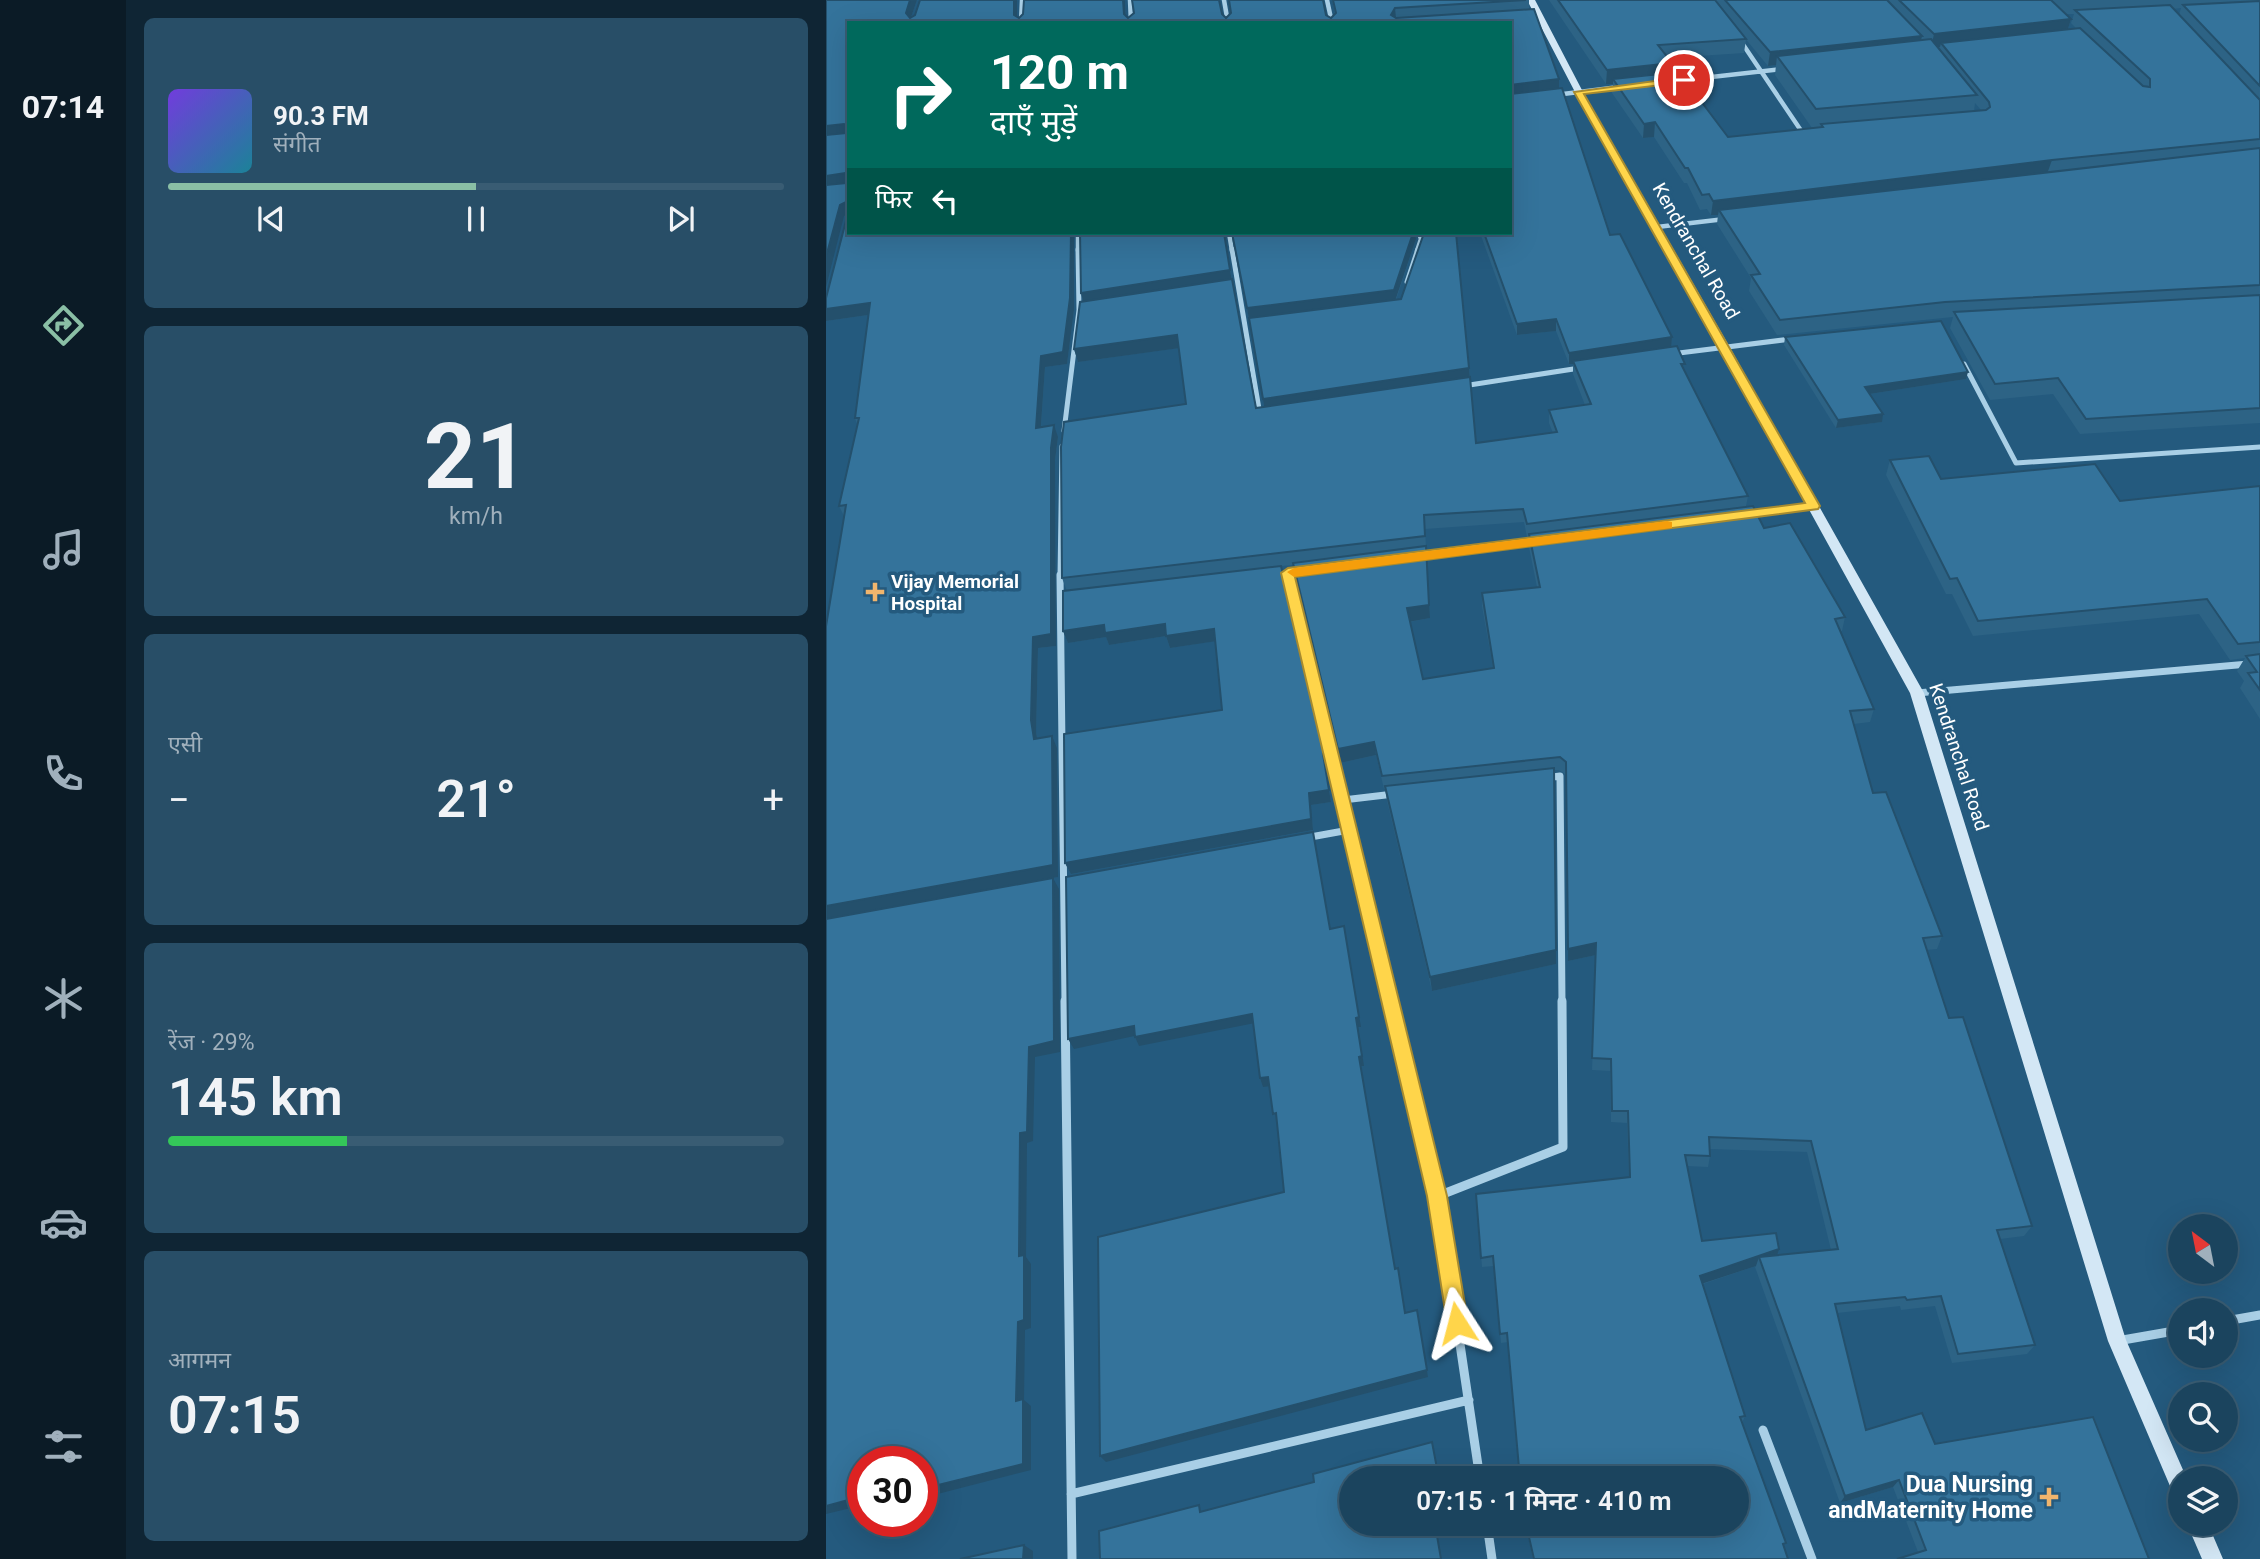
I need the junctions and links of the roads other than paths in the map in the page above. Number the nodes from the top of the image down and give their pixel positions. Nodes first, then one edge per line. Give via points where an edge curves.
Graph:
1 (1022, 0) edge
2 (1130, 0) edge
3 (1224, 0) edge
4 (1327, 0) edge
5 (1531, 0) edge
6 (1021, 21) edge
7 (1131, 21) edge
8 (1228, 21) edge
9 (1332, 21) edge
10 (1733, 30) edge
11 (1791, 68) edge
12 (1764, 71) junction
13 (1671, 82) edge
14 (1632, 86) edge
15 (1579, 92) junction
16 (1551, 95) edge
17 (1818, 134) edge
18 (1737, 217) edge
19 (1657, 227) junction
20 (1078, 235) edge
21 (1229, 235) edge
22 (1420, 235) edge
23 (1238, 286) junction
24 (1224, 288) edge
25 (1403, 295) edge
26 (1092, 308) edge
27 (1079, 310) junction
28 (1258, 323) edge
29 (1245, 325) junction
30 (1806, 337) edge
31 (1724, 346) junction
32 (1656, 356) edge
33 (1961, 358) edge
34 (1588, 367) edge
35 (1451, 388) edge
36 (1274, 415) edge
37 (2260, 447) edge
38 (1814, 506) junction
39 (1744, 515) edge
40 (1551, 540) edge
41 (1412, 557) edge
42 (1301, 571) edge
43 (1288, 573) junction
44 (1274, 575) edge
45 (1073, 597) edge
46 (1060, 598) junction
47 (2260, 663) edge
48 (1917, 693) junction
49 (1532, 779) edge
50 (1410, 792) edge
51 (1343, 800) junction
52 (1349, 830) junction
53 (1294, 840) edge
54 (1077, 879) edge
55 (1063, 881) junction
56 (1050, 884) edge
57 (1437, 1196) junction
58 (2260, 1315) edge
59 (2238, 1319) edge
60 (2168, 1332) edge
61 (2117, 1341) junction
62 (1469, 1400) junction
63 (1763, 1430) dead end
64 (1478, 1466) edge
65 (2171, 1466) edge
66 (1071, 1494) junction
67 (1489, 1536) edge
68 (2202, 1536) edge
69 (1072, 1559) edge
70 (1492, 1559) edge
71 (1812, 1559) edge
72 (2213, 1559) edge

1 - 6 street
2 - 7 street
3 - 8 street
4 - 9 street
5 - 15 street, Kendranchal Road via 1531,14
10 - 12 street
11 - 12 street
12 - 13 street
12 - 17 street via 1804,135
14 - 15 street
15 - 16 street
15 - 19 street, Kendranchal Road
18 - 19 street
19 - 31 street, Kendranchal Road
20 - 27 street
21 - 23 street
22 - 25 street
23 - 24 street
23 - 29 street
26 - 27 street
27 - 46 street via 1060,460
28 - 29 street
29 - 36 street via 1261,417
30 - 31 street
31 - 32 street
31 - 38 street, Kendranchal Road
33 - 37 street via 2016,463
34 - 35 street
38 - 39 street
38 - 48 street, Kendranchal Road
40 - 41 street
42 - 43 street
43 - 44 street
43 - 51 street
45 - 46 street
46 - 55 street
47 - 48 street
48 - 61 street, Kendranchal Road
49 - 57 street via 1559,776 1563,1147
50 - 51 street
51 - 52 street
52 - 53 street
52 - 57 street
54 - 55 street
55 - 56 street
55 - 66 street
57 - 62 street
58 - 59 street
60 - 61 street
61 - 65 street, Kendranchal Road
62 - 64 street
62 - 66 street
63 - 71 street
66 - 69 street
67 - 70 street
68 - 72 street

